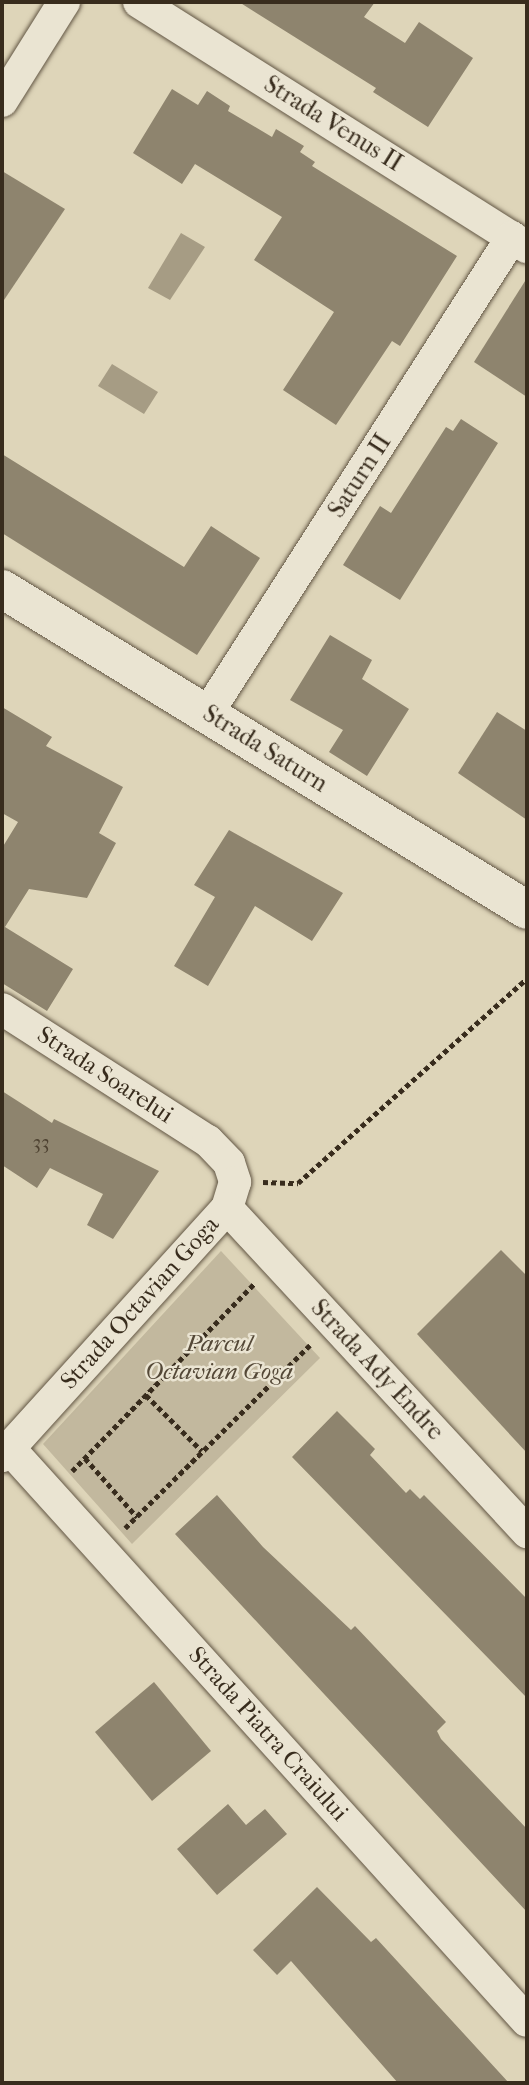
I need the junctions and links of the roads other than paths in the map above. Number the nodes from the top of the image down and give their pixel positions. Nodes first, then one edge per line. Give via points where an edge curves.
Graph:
1 (64, 2) edge
2 (139, 2) edge
3 (2, 101) edge
4 (520, 242) edge
5 (2, 589) edge
6 (207, 714) junction
7 (527, 910) edge
8 (2, 1009) edge
9 (231, 1195) junction
10 (5, 1452) edge
11 (527, 1532) edge
12 (527, 2021) edge

1 - 3 street
2 - 4 street, Strada Venus II
4 - 6 street, Saturn II
5 - 6 street, Strada Saturn
6 - 7 street, Strada Saturn
8 - 9 street, Strada Soarelui via 208,1141 229,1163
9 - 10 street, Strada Octavian Goga
9 - 11 street, Strada Ady Endre via 277,1261
10 - 12 street, Strada Piatra Craiului via 50,1493

